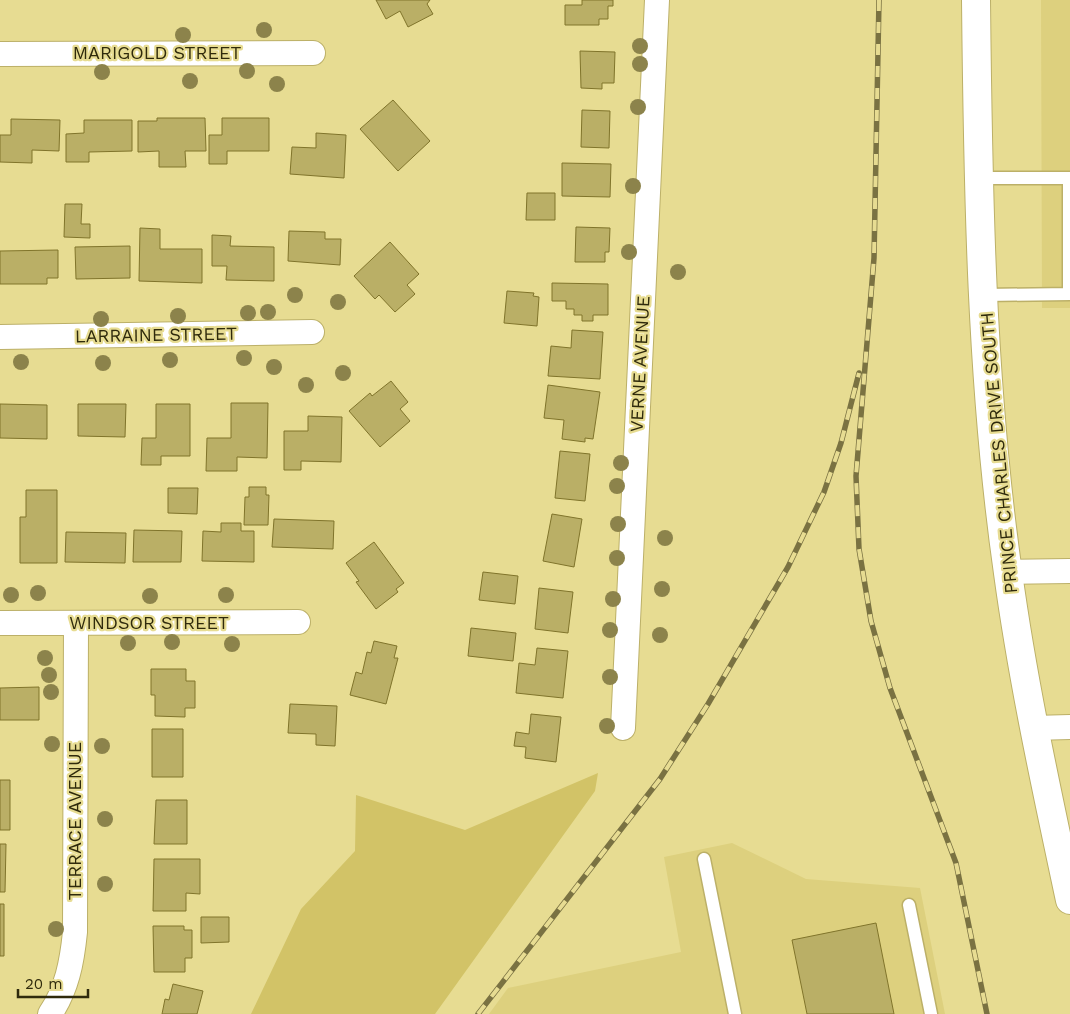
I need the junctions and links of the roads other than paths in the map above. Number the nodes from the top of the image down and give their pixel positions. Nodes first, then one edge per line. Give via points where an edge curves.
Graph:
1 (657, 0) edge
2 (976, 0) edge
3 (313, 53) dead end
4 (0, 54) edge
5 (979, 178) junction
6 (1070, 178) edge
7 (1070, 294) edge
8 (985, 295) junction
9 (312, 332) dead end
10 (0, 337) edge
11 (1070, 571) edge
12 (1008, 572) junction
13 (298, 622) dead end
14 (0, 623) edge
15 (76, 623) junction
16 (1070, 727) edge
17 (623, 728) dead end
18 (1033, 728) junction
19 (704, 859) dead end
20 (1070, 900) edge
21 (909, 905) dead end
22 (50, 1014) edge
23 (735, 1014) edge
24 (931, 1014) edge

1 - 17 street, VERNE AVENUE
2 - 5 main road, PRINCE CHARLES DRIVE SOUTH
3 - 4 street, MARIGOLD STREET
5 - 6 lane
5 - 8 main road, PRINCE CHARLES DRIVE SOUTH
6 - 7 lane
7 - 8 lane
8 - 12 main road, PRINCE CHARLES DRIVE SOUTH
9 - 10 street, LARRAINE STREET
11 - 12 street
12 - 18 main road, PRINCE CHARLES DRIVE SOUTH
13 - 15 street, WINDSOR STREET
14 - 15 street, WINDSOR STREET
15 - 22 street, TERRACE AVENUE via 75,932 73,957 66,981
16 - 18 street
18 - 20 main road, PRINCE CHARLES DRIVE SOUTH
19 - 23 lane
21 - 24 lane

